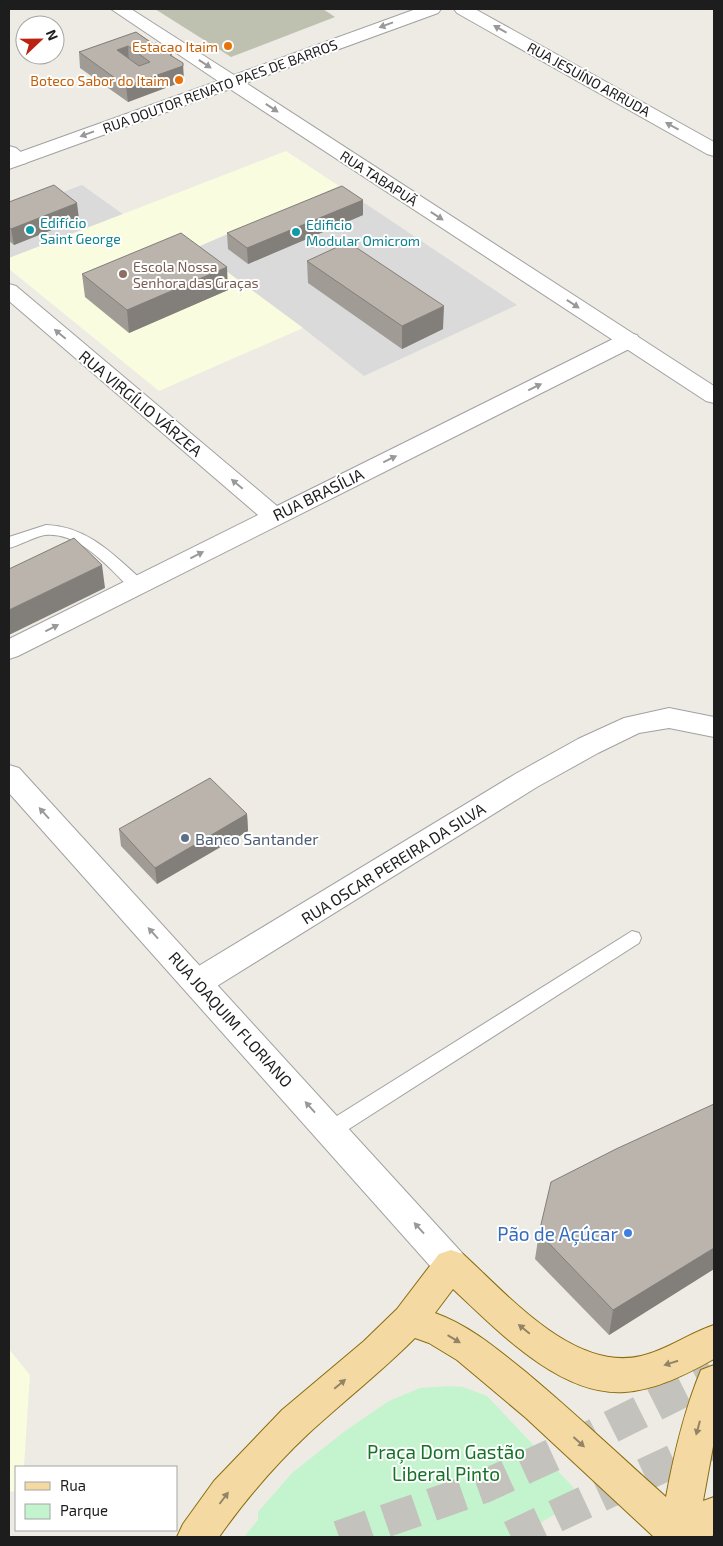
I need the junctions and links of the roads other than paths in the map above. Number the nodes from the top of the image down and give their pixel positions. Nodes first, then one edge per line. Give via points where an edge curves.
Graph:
1 (120, 9) edge
2 (432, 9) edge
3 (463, 9) edge
4 (231, 81) junction
5 (714, 150) edge
6 (12, 158) edge
7 (9, 290) edge
8 (629, 340) junction
9 (714, 396) edge
10 (274, 516) junction
11 (9, 543) edge
12 (137, 585) junction
13 (9, 650) edge
14 (714, 727) edge
15 (13, 786) edge
16 (632, 938) dead end
17 (198, 982) junction
18 (331, 1130) junction
19 (451, 1264) junction
20 (409, 1320) junction
21 (714, 1341) edge
22 (714, 1382) edge
23 (714, 1515) edge
24 (676, 1536) edge
25 (196, 1537) edge

1 -> 4 street, RUA TABAPUÃ
2 -> 4 street, RUA DOUTOR RENATO PAES DE BARROS
5 -> 3 street, RUA JESUÍNO ARRUDA
4 -> 6 street, RUA DOUTOR RENATO PAES DE BARROS
4 -> 8 street, RUA TABAPUÃ
10 -> 7 street, RUA VIRGÍLIO VÁRZEA
8 - 9 street, RUA TABAPUÃ
10 -> 8 street, RUA BRASÍLIA
12 -> 10 street, RUA BRASÍLIA
11 - 12 lane via 46,530 74,534
13 -> 12 street, RUA BRASÍLIA
14 - 17 street, RUA OSCAR PEREIRA DA SILVA via 668,718 633,726 588,746
17 -> 15 street, RUA JOAQUIM FLORIANO
16 - 18 lane
18 -> 17 street, RUA JOAQUIM FLORIANO
19 -> 18 street, RUA JOAQUIM FLORIANO
19 - 20 main road
21 -> 19 main road via 684,1358 648,1371 616,1376 587,1372 558,1356 520,1327
20 -> 24 main road via 440,1331 470,1348 539,1406
25 -> 20 main road via 227,1494 295,1422 376,1353
22 -> 24 main road via 691,1456
23 - 24 main road

